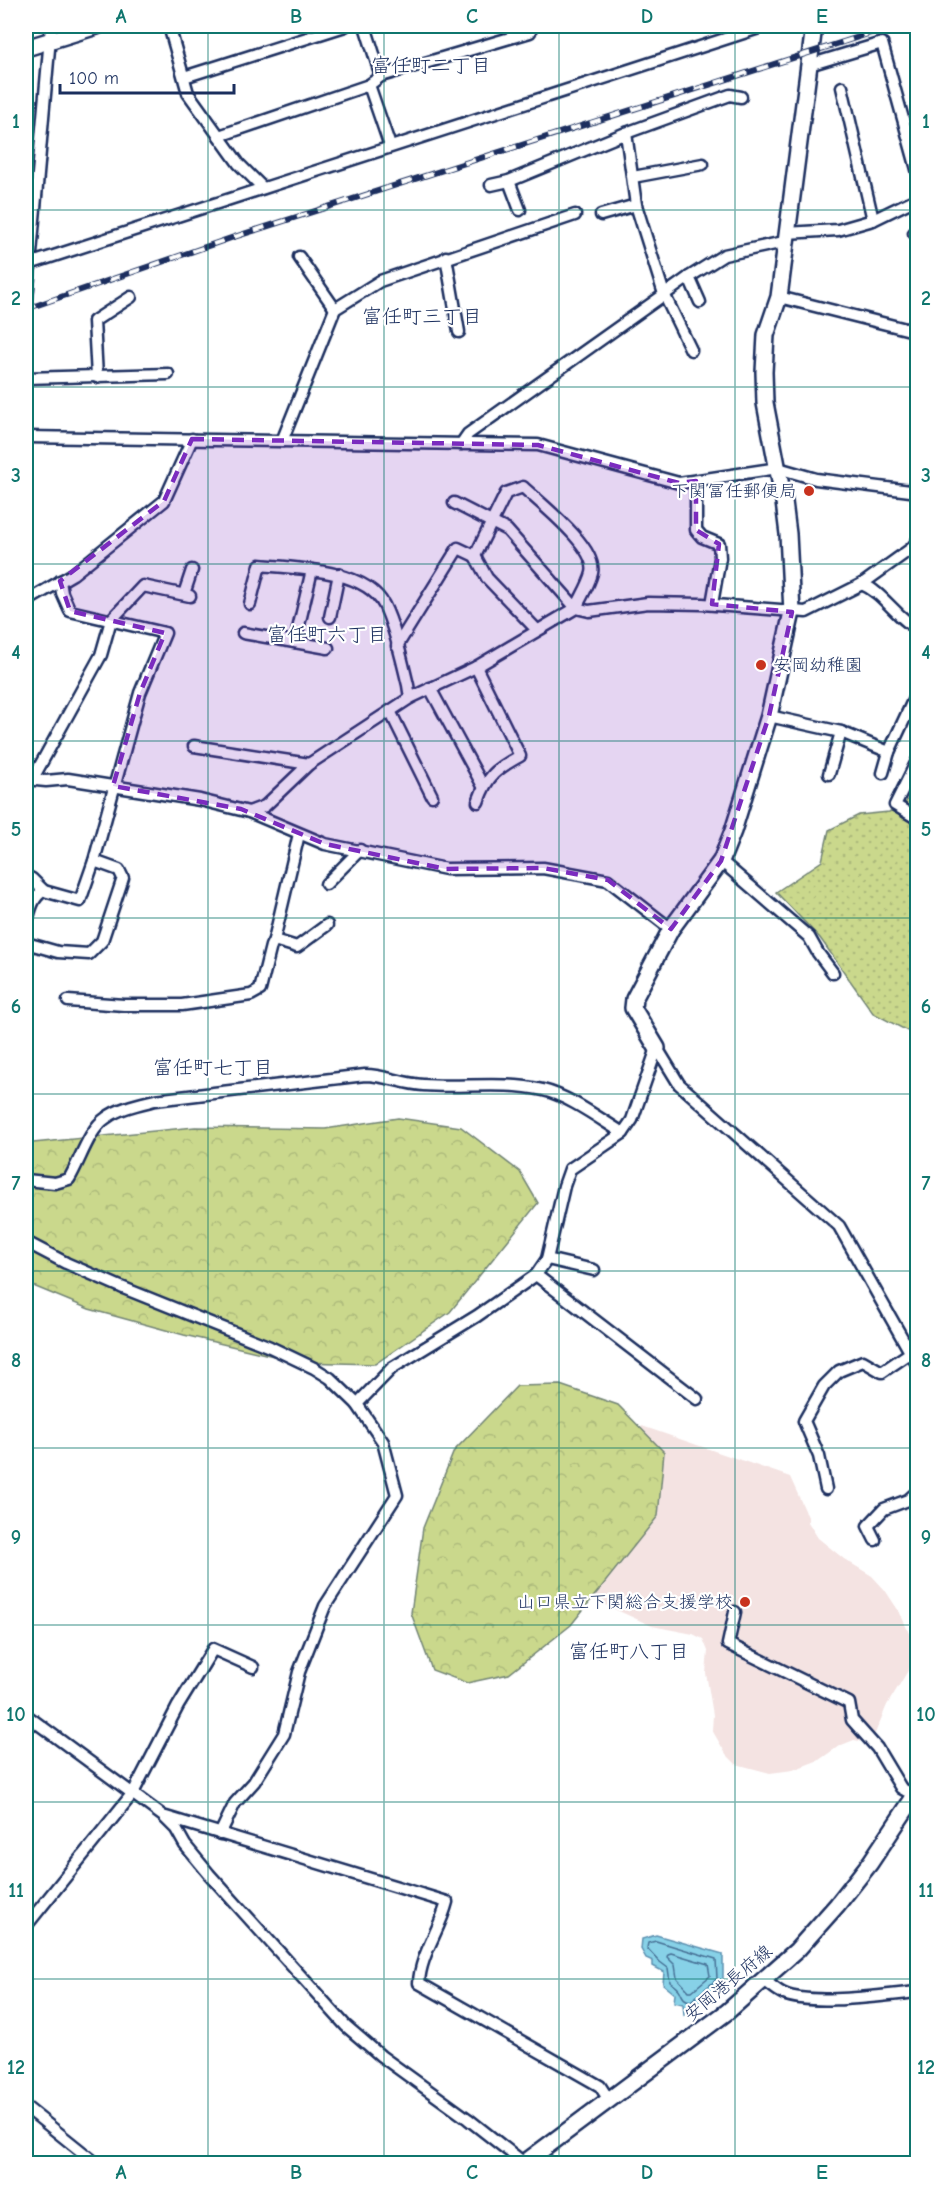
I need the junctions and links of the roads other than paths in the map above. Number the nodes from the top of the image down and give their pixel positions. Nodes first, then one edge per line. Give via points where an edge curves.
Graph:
1 (97, 26) edge
2 (169, 26) edge
3 (345, 26) edge
4 (365, 26) edge
5 (528, 26) edge
6 (765, 26) edge
7 (814, 26) edge
8 (51, 33) edge
9 (26, 48) edge
10 (809, 65) junction
11 (381, 76) junction
12 (184, 77) junction
13 (369, 85) junction
14 (842, 87) dead end
15 (741, 98) dead end
16 (626, 132) junction
17 (219, 135) junction
18 (390, 146) junction
19 (703, 164) dead end
20 (918, 174) edge
21 (633, 177) junction
22 (509, 181) junction
23 (490, 185) dead end
24 (258, 189) junction
25 (918, 198) edge
26 (636, 205) junction
27 (520, 210) dead end
28 (601, 215) dead end
29 (570, 220) dead end
30 (873, 220) junction
31 (785, 237) junction
32 (299, 257) dead end
33 (446, 257) junction
34 (28, 264) edge
35 (689, 277) junction
36 (664, 294) junction
37 (131, 297) dead end
38 (779, 297) junction
39 (700, 302) dead end
40 (335, 309) junction
41 (26, 311) edge
42 (459, 332) dead end
43 (918, 332) edge
44 (691, 350) dead end
45 (168, 374) dead end
46 (97, 376) junction
47 (26, 378) edge
48 (26, 437) edge
49 (192, 439) junction
50 (282, 441) junction
51 (461, 444) junction
52 (778, 468) junction
53 (696, 481) junction
54 (918, 492) edge
55 (454, 503) dead end
56 (491, 522) junction
57 (918, 540) edge
58 (475, 556) junction
59 (192, 570) dead end
60 (312, 570) junction
61 (339, 574) junction
62 (60, 581) junction
63 (862, 584) junction
64 (26, 604) edge
65 (250, 604) dead end
66 (712, 604) junction
67 (576, 608) junction
68 (792, 612) junction
69 (330, 617) dead end
70 (111, 620) junction
71 (918, 629) edge
72 (537, 630) junction
73 (243, 633) dead end
74 (295, 642) junction
75 (397, 646) junction
76 (328, 648) dead end
77 (476, 667) junction
78 (430, 688) junction
79 (918, 690) edge
80 (410, 698) junction
81 (390, 711) junction
82 (769, 716) junction
83 (841, 732) junction
84 (194, 746) dead end
85 (889, 752) junction
86 (918, 759) edge
87 (309, 764) junction
88 (883, 773) dead end
89 (829, 774) dead end
90 (29, 779) edge
91 (113, 786) junction
92 (483, 786) junction
93 (432, 796) dead end
94 (478, 802) dead end
95 (249, 812) junction
96 (918, 819) edge
97 (299, 834) junction
98 (360, 850) junction
99 (94, 861) junction
100 (721, 861) junction
101 (26, 876) edge
102 (326, 884) dead end
103 (44, 891) junction
104 (327, 925) dead end
105 (26, 926) edge
106 (672, 929) junction
107 (274, 940) junction
108 (26, 943) edge
109 (833, 973) dead end
110 (68, 1001) dead end
111 (657, 1048) junction
112 (623, 1133) junction
113 (26, 1180) edge
114 (26, 1242) edge
115 (547, 1259) junction
116 (594, 1270) dead end
117 (536, 1275) junction
118 (910, 1353) junction
119 (918, 1366) edge
120 (697, 1399) dead end
121 (357, 1404) junction
122 (826, 1489) dead end
123 (918, 1491) edge
124 (875, 1540) dead end
125 (735, 1611) dead end
126 (253, 1667) dead end
127 (26, 1715) edge
128 (134, 1793) junction
129 (916, 1794) edge
130 (163, 1816) junction
131 (220, 1834) junction
132 (26, 1926) edge
133 (765, 1981) junction
134 (918, 1992) edge
135 (609, 2100) junction
136 (26, 2107) edge
137 (97, 2163) edge
138 (524, 2163) edge

1 - 8 street
2 - 12 street
3 - 12 street
4 - 11 street
5 - 11 street via 530,32
6 - 18 street
7 - 10 street
8 - 9 street
8 - 34 street
10 - 20 street via 882,43
10 - 31 street
11 - 13 street
12 - 17 street via 188,93
13 - 17 street
13 - 18 street
14 - 30 street
15 - 16 street via 730,95
16 - 21 street
16 - 22 street
17 - 24 street
18 - 24 street
19 - 21 street
21 - 26 street
22 - 23 street
22 - 27 street
24 - 34 street
25 - 30 street
26 - 28 street
26 - 36 street
29 - 33 street
30 - 31 street via 838,230
31 - 35 street via 724,255
31 - 38 street
32 - 40 street
33 - 40 street via 380,281
33 - 42 street
34 - 41 street
35 - 36 street
35 - 39 street
36 - 44 street
36 - 51 street via 468,434
37 - 46 street via 94,321
38 - 43 street
38 - 52 street via 766,335 764,372 765,403
40 - 50 street
45 - 46 street
46 - 47 street
48 - 49 street
49 - 50 street
49 - 62 street via 164,501
50 - 51 street
51 - 53 street via 538,446 679,483
52 - 53 street
52 - 54 street via 816,478
52 - 68 street via 788,534
53 - 66 street via 696,530 702,537 720,544
55 - 56 street
56 - 58 street
56 - 67 street via 507,530
56 - 67 street via 506,493 523,487 579,540 590,557 593,572
57 - 63 street
58 - 72 street via 487,578
58 - 75 street via 458,548
59 - 70 street via 187,595 143,586
60 - 61 street
60 - 65 street via 260,565
60 - 74 street
61 - 69 street
61 - 75 street via 374,591 384,604
62 - 64 street
62 - 70 street via 70,611
63 - 68 street via 806,612
63 - 71 street
66 - 67 street via 648,603 589,611
66 - 68 street
67 - 72 street
68 - 82 street
70 - 90 street via 101,655
70 - 91 street via 165,633 140,693
72 - 77 street
73 - 74 street
74 - 76 street
75 - 80 street
77 - 78 street
77 - 92 street via 520,756 502,766
78 - 80 street
78 - 92 street
79 - 85 street
80 - 81 street
81 - 87 street
81 - 93 street
82 - 83 street
82 - 100 street
83 - 85 street
83 - 89 street
84 - 87 street
85 - 88 street
86 - 96 street via 895,805
87 - 95 street via 264,806
90 - 91 street via 68,779
91 - 95 street
91 - 99 street
92 - 94 street
95 - 97 street
97 - 98 street via 325,844
97 - 107 street
98 - 102 street
98 - 106 street via 446,869 543,868 608,880
99 - 103 street via 80,901
99 - 108 street via 119,870 123,878 102,941 89,954 58,952
100 - 106 street
100 - 109 street via 809,937
101 - 103 street
103 - 105 street via 34,900
104 - 107 street via 297,947
106 - 111 street via 634,999 633,1008
107 - 110 street via 260,990 251,995 182,1005
111 - 112 street via 632,1120
111 - 118 street via 679,1084 839,1226
112 - 113 street via 544,1090 420,1085 364,1075 155,1100 134,1106 99,1124 69,1179 55,1183
112 - 115 street via 570,1169
114 - 121 street via 66,1263 314,1368
115 - 116 street
115 - 117 street
117 - 120 street
117 - 121 street via 392,1368
118 - 119 street
118 - 122 street via 882,1372 864,1361 839,1371 824,1386 804,1421 819,1456
121 - 131 street via 383,1442 397,1495 325,1606 299,1672 284,1734 255,1782 235,1803
123 - 124 street via 908,1500 884,1509 868,1526
125 - 129 street via 728,1644 849,1703 852,1720 877,1748 901,1788
126 - 128 street via 213,1649 178,1706
127 - 128 street
128 - 130 street
128 - 132 street
129 - 133 street, 安岡港長府線 via 837,1905
130 - 131 street
130 - 138 street via 209,1874 346,2026
131 - 135 street via 447,1902 419,1971 419,1983 600,2086
133 - 134 street via 785,1995 811,1998
133 - 135 street, 安岡港長府線
135 - 138 street, 安岡港長府線
136 - 137 street

